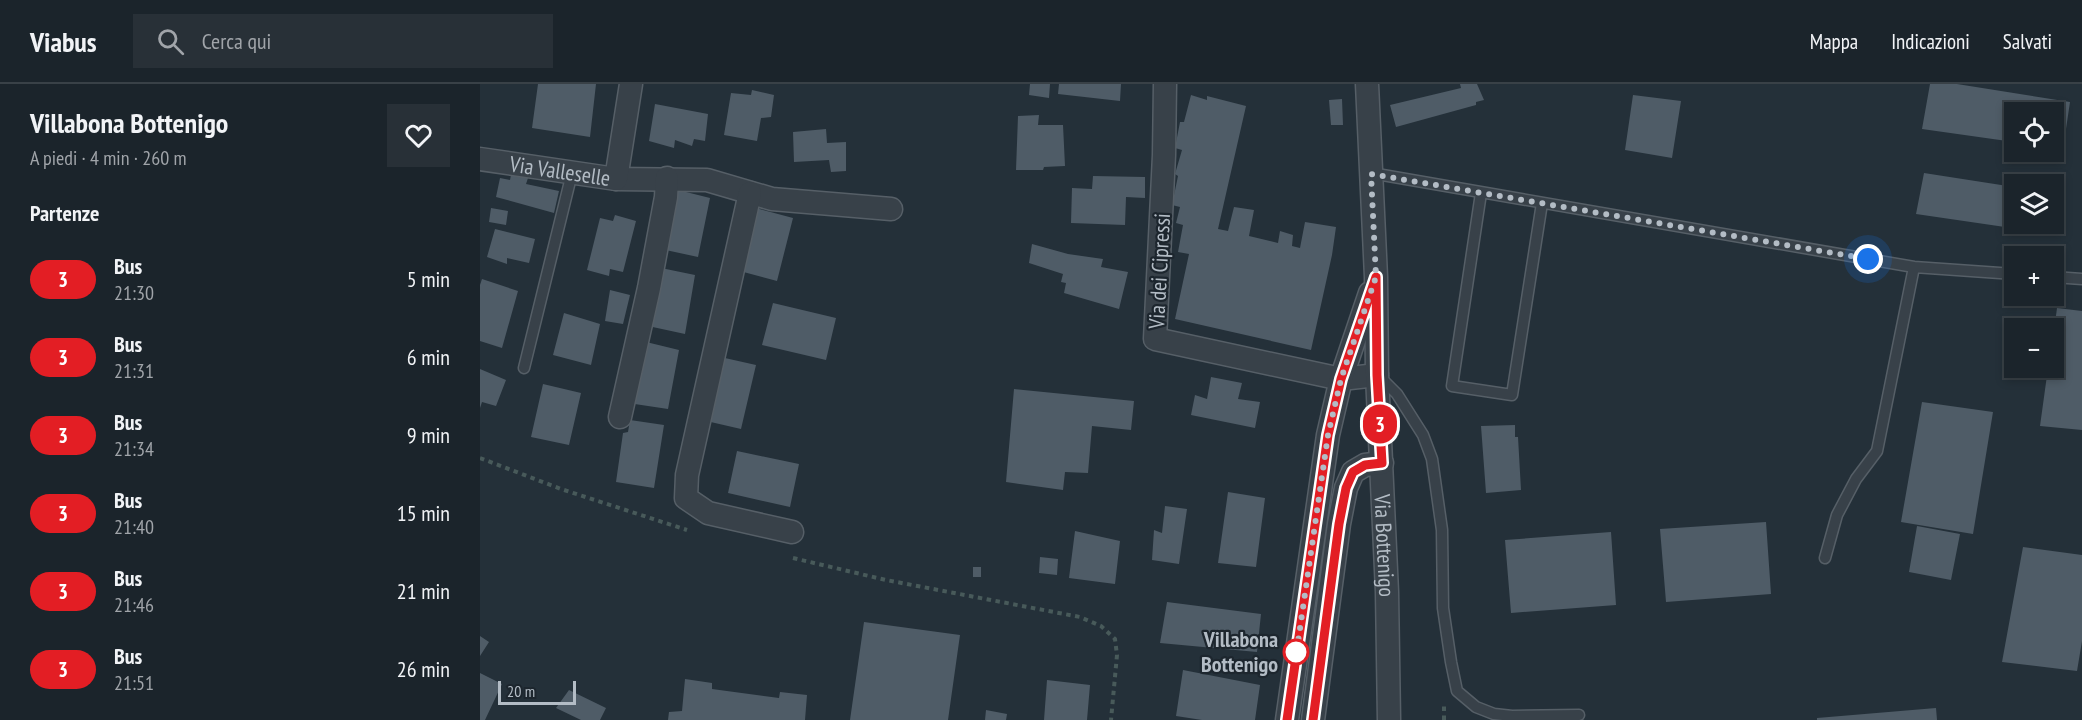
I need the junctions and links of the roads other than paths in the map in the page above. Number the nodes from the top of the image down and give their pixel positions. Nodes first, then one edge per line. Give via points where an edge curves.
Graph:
1 (631, 84) edge
2 (1165, 84) edge
3 (1367, 84) edge
4 (480, 159) edge
5 (572, 173) junction
6 (1371, 174) junction
7 (667, 178) junction
8 (616, 179) junction
9 (750, 193) junction
10 (1481, 193) junction
11 (1542, 203) junction
12 (891, 209) dead end
13 (1914, 267) junction
14 (2004, 273) edge
15 (1376, 277) junction
16 (2064, 278) edge
17 (2082, 279) edge
18 (524, 368) dead end
19 (1377, 375) junction
20 (1341, 379) junction
21 (620, 417) dead end
22 (1382, 463) junction
23 (792, 532) dead end
24 (1826, 558) dead end
25 (1579, 715) dead end
26 (1287, 720) edge
27 (1313, 720) edge
28 (1389, 720) edge

1 - 8 street, Via Valleselle
2 - 20 street, Via dei Cipressi via 1155,339
3 - 6 street, Via Bottenigo
4 - 5 street, Via Valleselle
5 - 8 street, Via Valleselle
5 - 18 lane
6 - 10 lane
6 - 15 street, Via Bottenigo
7 - 8 street
7 - 9 street via 707,180
7 - 21 street via 649,288
9 - 12 street via 772,199
9 - 23 street via 687,475 686,498 708,513
10 - 11 lane
10 - 11 lane via 1452,386 1512,395
11 - 13 lane
13 - 14 lane
13 - 24 lane via 1877,451 1837,515
15 - 19 street, Via Bottenigo
15 - 20 street
16 - 17 lane
19 - 20 street, Via dei Cipressi
19 - 22 street, Via Bottenigo
19 - 25 lane via 1397,394 1424,435 1432,459 1443,530 1443,608 1457,691 1476,707 1494,714
20 - 26 street via 1328,435
22 - 27 street via 1365,465 1353,472 1346,488
22 - 28 street, Via Bottenigo

